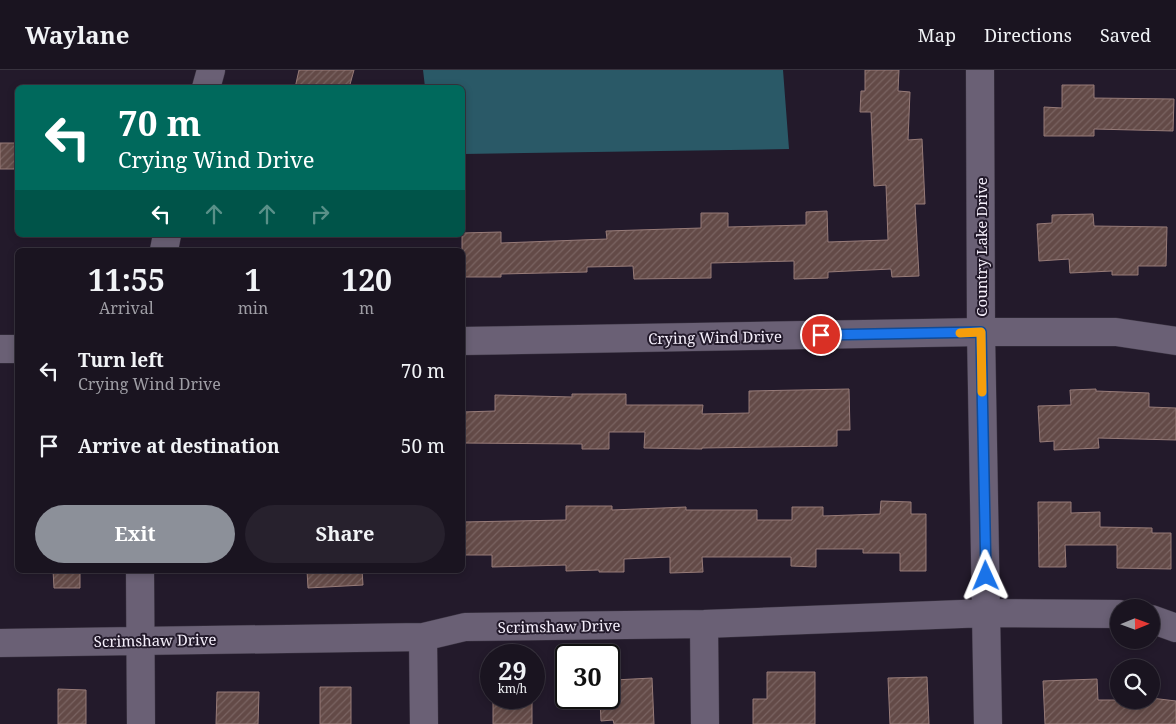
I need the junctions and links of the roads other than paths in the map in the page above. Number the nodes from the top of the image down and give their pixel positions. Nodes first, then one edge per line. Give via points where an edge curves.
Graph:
1 (211, 70) edge
2 (980, 70) edge
3 (207, 85) edge
4 (981, 332) junction
5 (465, 341) edge
6 (1176, 341) edge
7 (0, 349) edge
8 (15, 349) edge
9 (140, 573) edge
10 (987, 613) junction
11 (1110, 614) edge
12 (1160, 622) edge
13 (704, 624) junction
14 (1176, 628) edge
15 (423, 637) junction
16 (140, 640) junction
17 (0, 643) edge
18 (140, 724) edge
19 (424, 724) edge
20 (705, 724) edge
21 (988, 724) edge

1 - 3 street
2 - 4 street, Country Lake Drive
4 - 5 street, Crying Wind Drive
4 - 6 street, Crying Wind Drive via 1116,332
4 - 10 street, Country Lake Drive
7 - 8 street
9 - 16 street
10 - 11 street, Scrimshaw Drive
10 - 13 street, Scrimshaw Drive
10 - 21 street, Country Lake Drive
12 - 14 street
13 - 15 street, Scrimshaw Drive via 465,627
13 - 20 street
15 - 16 street, Scrimshaw Drive
15 - 19 street
16 - 17 street, Scrimshaw Drive
16 - 18 street

